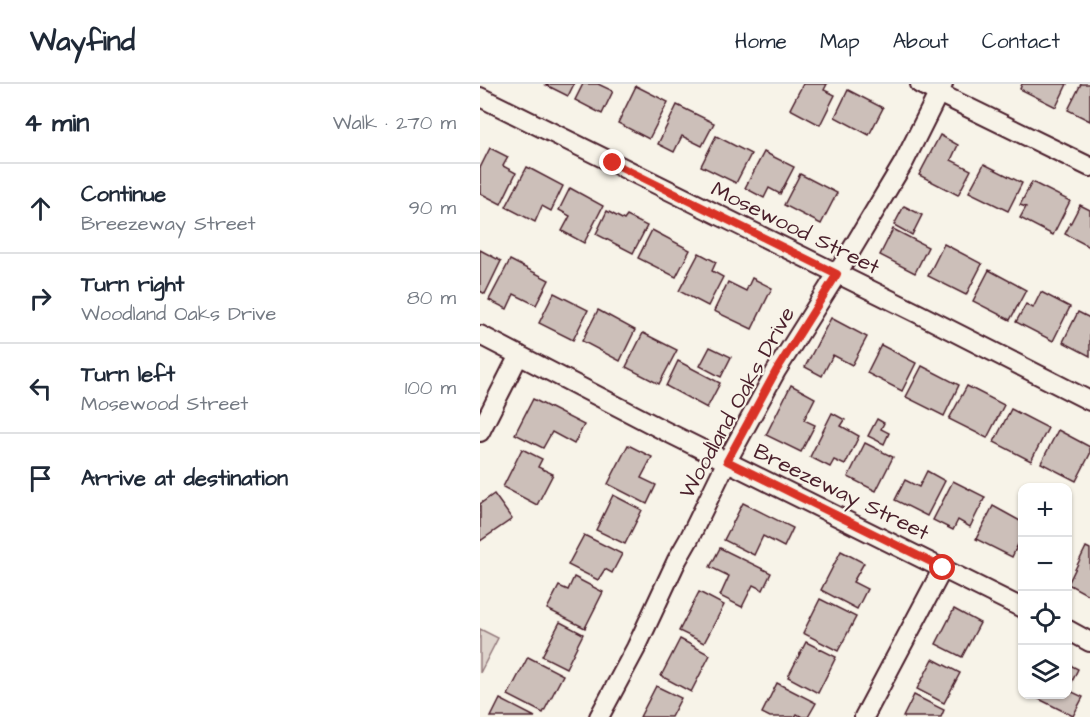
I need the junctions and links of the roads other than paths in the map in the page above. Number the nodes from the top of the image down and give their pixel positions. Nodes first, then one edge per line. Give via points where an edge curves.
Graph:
1 (920, 84) edge
2 (941, 89) edge
3 (480, 97) edge
4 (1090, 167) edge
5 (837, 274) junction
6 (480, 335) edge
7 (519, 355) junction
8 (1090, 401) edge
9 (480, 432) edge
10 (727, 461) junction
11 (943, 568) junction
12 (1018, 606) edge
13 (1072, 632) edge
14 (1090, 642) edge
15 (599, 717) edge
16 (864, 717) edge

1 - 2 street
2 - 4 street
2 - 5 street, Woodland Oaks Drive via 904,162
3 - 5 street, Mosewood Street
5 - 8 street, Mosewood Street
5 - 10 street, Woodland Oaks Drive via 776,371
6 - 7 street, Breezeway Street
7 - 9 street
7 - 10 street, Breezeway Street
10 - 11 street, Breezeway Street
10 - 15 street, Woodland Oaks Drive
11 - 12 street, Breezeway Street
11 - 16 street
13 - 14 street

